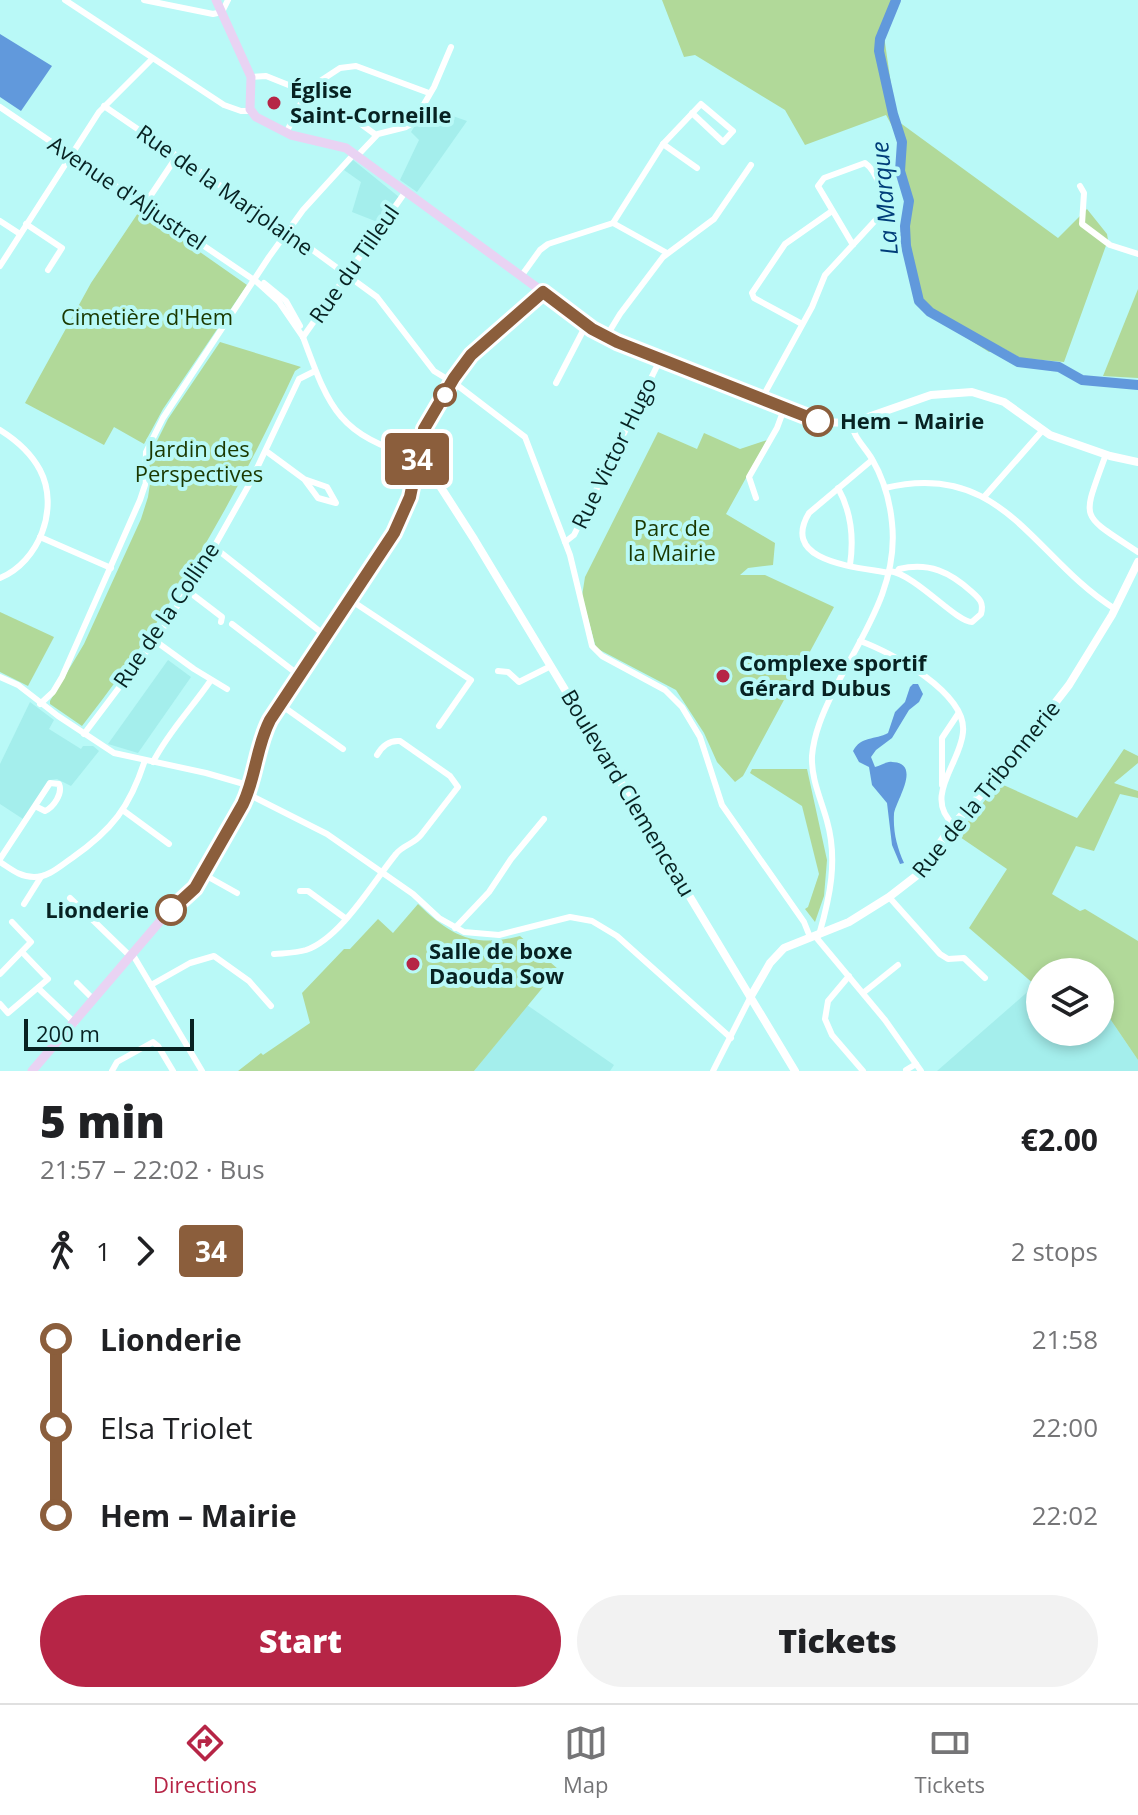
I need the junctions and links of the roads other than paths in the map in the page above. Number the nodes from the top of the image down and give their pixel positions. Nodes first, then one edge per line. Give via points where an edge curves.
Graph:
1 (144, 0) edge
2 (194, 0) edge
3 (216, 0) edge
4 (228, 0) edge
5 (67, 1) edge
6 (187, 9) junction
7 (222, 12) junction
8 (451, 47) dead end
9 (152, 59) junction
10 (251, 77) junction
11 (306, 92) junction
12 (429, 93) junction
13 (104, 106) junction
14 (0, 107) edge
15 (251, 111) junction
16 (692, 113) junction
17 (361, 124) dead end
18 (286, 133) junction
19 (376, 135) junction
20 (663, 144) junction
21 (354, 154) junction
22 (71, 155) junction
23 (177, 156) junction
24 (751, 165) dead end
25 (697, 168) dead end
26 (1080, 186) dead end
27 (406, 191) junction
28 (145, 204) junction
29 (832, 211) junction
30 (0, 221) edge
31 (613, 223) junction
32 (26, 224) junction
33 (288, 232) junction
34 (20, 234) junction
35 (853, 245) junction
36 (667, 253) junction
37 (1138, 254) edge
38 (0, 266) edge
39 (48, 270) dead end
40 (347, 275) junction
41 (522, 275) junction
42 (254, 279) junction
43 (543, 292) junction
44 (802, 324) junction
45 (586, 325) junction
46 (303, 337) junction
47 (606, 337) junction
48 (660, 360) junction
49 (315, 371) junction
50 (452, 382) junction
51 (556, 383) dead end
52 (761, 400) junction
53 (784, 409) junction
54 (851, 423) junction
55 (0, 430) edge
56 (1042, 431) junction
57 (266, 451) junction
58 (1106, 454) junction
59 (417, 459) junction
60 (872, 460) junction
61 (1138, 462) edge
62 (304, 479) junction
63 (838, 488) junction
64 (885, 488) junction
65 (984, 497) junction
66 (756, 498) dead end
67 (40, 537) junction
68 (565, 542) junction
69 (214, 547) junction
70 (1138, 552) edge
71 (1138, 562) edge
72 (850, 565) junction
73 (111, 568) junction
74 (892, 572) junction
75 (0, 578) edge
76 (188, 591) junction
77 (352, 601) junction
78 (1115, 609) junction
79 (221, 622) dead end
80 (232, 624) dead end
81 (327, 637) junction
82 (154, 640) junction
83 (860, 641) junction
84 (551, 666) junction
85 (498, 671) dead end
86 (300, 676) junction
87 (0, 677) edge
88 (211, 680) junction
89 (227, 689) dead end
90 (40, 704) junction
91 (281, 705) junction
92 (958, 714) junction
93 (439, 726) dead end
94 (84, 734) junction
95 (343, 749) dead end
96 (377, 755) dead end
97 (149, 761) junction
98 (942, 788) junction
99 (249, 790) junction
100 (35, 806) junction
101 (124, 811) junction
102 (544, 819) dead end
103 (954, 825) junction
104 (169, 844) dead end
105 (0, 860) edge
106 (382, 872) junction
107 (203, 874) junction
108 (41, 877) junction
109 (300, 891) dead end
110 (237, 893) dead end
111 (889, 897) junction
112 (70, 898) dead end
113 (24, 904) dead end
114 (345, 918) junction
115 (12, 922) dead end
116 (455, 928) junction
117 (817, 935) junction
118 (22, 952) junction
119 (274, 954) dead end
120 (132, 956) junction
121 (898, 965) dead end
122 (0, 974) edge
123 (849, 976) junction
124 (985, 978) dead end
125 (77, 983) dead end
126 (151, 985) junction
127 (38, 988) junction
128 (863, 993) junction
129 (751, 996) junction
130 (95, 1000) junction
131 (0, 1004) edge
132 (271, 1006) dead end
133 (75, 1023) junction
134 (731, 1038) junction
135 (783, 1048) junction
136 (916, 1064) junction
137 (906, 1070) edge
138 (32, 1071) edge
139 (112, 1071) edge
140 (173, 1071) edge
141 (202, 1071) edge
142 (713, 1071) edge
143 (795, 1071) edge
144 (802, 1071) edge
145 (863, 1071) edge
146 (921, 1071) edge

1 - 6 street
2 - 6 street
3 - 7 main road
4 - 7 street
5 - 9 street
6 - 7 street
7 - 10 main road
8 - 12 street
9 - 13 street
9 - 15 street via 228,107
10 - 11 street via 266,76
10 - 15 main road
11 - 12 street via 350,65
11 - 18 street
12 - 19 street via 412,124
13 - 22 street
13 - 23 street, Rue de la Marjolaine
14 - 22 street, Avenue d'Aljustrel
15 - 18 main road
16 - 16 street via 723,142 733,131 701,104
16 - 20 street
17 - 19 street
18 - 21 main road via 341,145
19 - 21 street
20 - 25 street
20 - 31 street
21 - 27 main road
21 - 33 street
22 - 28 street, Avenue d'Aljustrel
22 - 32 street
23 - 28 street
23 - 33 street, Rue de la Marjolaine
24 - 36 street via 714,219
26 - 37 street via 1082,224 1110,245
27 - 40 street, Rue du Tilleul
27 - 41 main road
28 - 42 street, Avenue d'Aljustrel
29 - 35 street
29 - 35 street via 819,191 820,181 870,165 885,208
29 - 44 street via 783,247 752,293
30 - 34 street
31 - 36 street
31 - 41 street via 545,245
32 - 34 street
32 - 39 street via 62,248
33 - 40 street, Rue de la Marjolaine
33 - 42 street
34 - 38 street
35 - 44 street via 825,275
36 - 47 street
40 - 46 street, Rue du Tilleul
40 - 50 street, Rue de la Marjolaine via 377,297 434,371
41 - 43 main road
42 - 46 street, Avenue d'Aljustrel via 286,301
42 - 73 street via 148,446 143,492
43 - 45 street
43 - 50 main road via 471,355
44 - 52 street
45 - 47 street
45 - 51 street
46 - 49 street, Avenue d'Aljustrel
47 - 48 street
48 - 52 street
48 - 68 street, Rue Victor Hugo via 574,535
49 - 57 street, Rue de la Colline via 299,379
49 - 59 street, Avenue d'Aljustrel via 329,402 350,427 378,445
50 - 59 main road via 424,429
50 - 68 street, Rue de la Marjolaine via 527,439
52 - 53 street
53 - 54 street via 819,422
53 - 66 street via 749,477
54 - 56 street via 926,396 965,392 999,400
54 - 60 street
55 - 67 street via 24,448 42,474 47,510
56 - 58 street
56 - 65 street
57 - 62 street
57 - 69 street, Rue de la Colline
58 - 61 street
58 - 70 street via 1089,514
59 - 77 main road via 398,527
59 - 84 street, Boulevard Clemenceau via 435,468
60 - 63 street
60 - 64 street
62 - 62 street via 321,500 336,503 327,487
63 - 72 street via 851,526
63 - 72 street via 809,513 803,536 817,557
64 - 65 street via 934,484
64 - 74 street via 893,534
65 - 78 street via 1018,520 1086,589
67 - 73 street
67 - 75 street via 26,560
68 - 117 street, Rue de la Marjolaine via 594,649 665,690 682,707 700,737 722,805
69 - 76 street, Rue de la Colline
69 - 81 street
71 - 78 street, Rue de la Tribonnerie
72 - 74 street
73 - 90 street via 59,683
74 - 74 street via 937,598 963,621 972,622 981,614 979,599 947,573 916,566
74 - 83 street
76 - 79 street via 222,617
76 - 82 street, Rue de la Colline
77 - 81 main road
77 - 93 street via 471,680
78 - 103 street, Rue de la Tribonnerie via 1052,709
80 - 86 street
81 - 86 main road
82 - 88 street
82 - 94 street, Rue de la Colline
83 - 92 street via 919,671
83 - 117 street via 821,717 813,747 813,772 828,824 832,863 829,899
84 - 85 street via 519,682
84 - 129 street, Boulevard Clemenceau
86 - 91 main road
87 - 90 street
88 - 89 street
88 - 97 street
90 - 94 street
91 - 95 street
91 - 99 main road via 265,732
92 - 98 street via 942,738
92 - 98 street via 963,734
94 - 97 street via 114,753
96 - 106 street via 381,747 400,741 458,787 416,842 399,850
97 - 99 street via 211,774
97 - 101 street
98 - 103 street via 942,807
99 - 106 street
99 - 107 main road
100 - 100 street via 50,783 59,784 50,809
100 - 105 street
101 - 104 street
101 - 108 street via 98,839
102 - 116 street
103 - 111 street, Rue de la Tribonnerie via 920,873
105 - 108 street via 20,875
106 - 114 street
106 - 116 street
107 - 110 street
107 - 120 main road
108 - 113 street
109 - 114 street via 308,891
111 - 117 street, Rue de la Tribonnerie
111 - 124 street via 940,954 964,958
112 - 120 street
114 - 119 street via 318,944
115 - 118 street via 31,942
116 - 134 street via 492,936 570,917 592,921 617,936
117 - 123 street, Rue de la Marjolaine
117 - 129 street, Rue de la Tribonnerie via 778,953
118 - 122 street
118 - 127 street via 48,979
120 - 126 street
120 - 130 main road
121 - 128 street
123 - 128 street, Rue de la Marjolaine
123 - 145 street via 827,1003 825,1019
125 - 130 street
126 - 132 street via 214,956 249,981
126 - 141 street
127 - 131 street via 8,1013
127 - 133 street
128 - 136 street, Rue de la Marjolaine
129 - 134 street
129 - 135 street, Boulevard Clemenceau
130 - 133 main road
133 - 138 main road
134 - 142 street
135 - 143 street, Boulevard Clemenceau
135 - 144 street, Boulevard Clemenceau
136 - 137 street
136 - 146 street, Rue de la Marjolaine
139 - 140 street via 117,1062 153,1042

